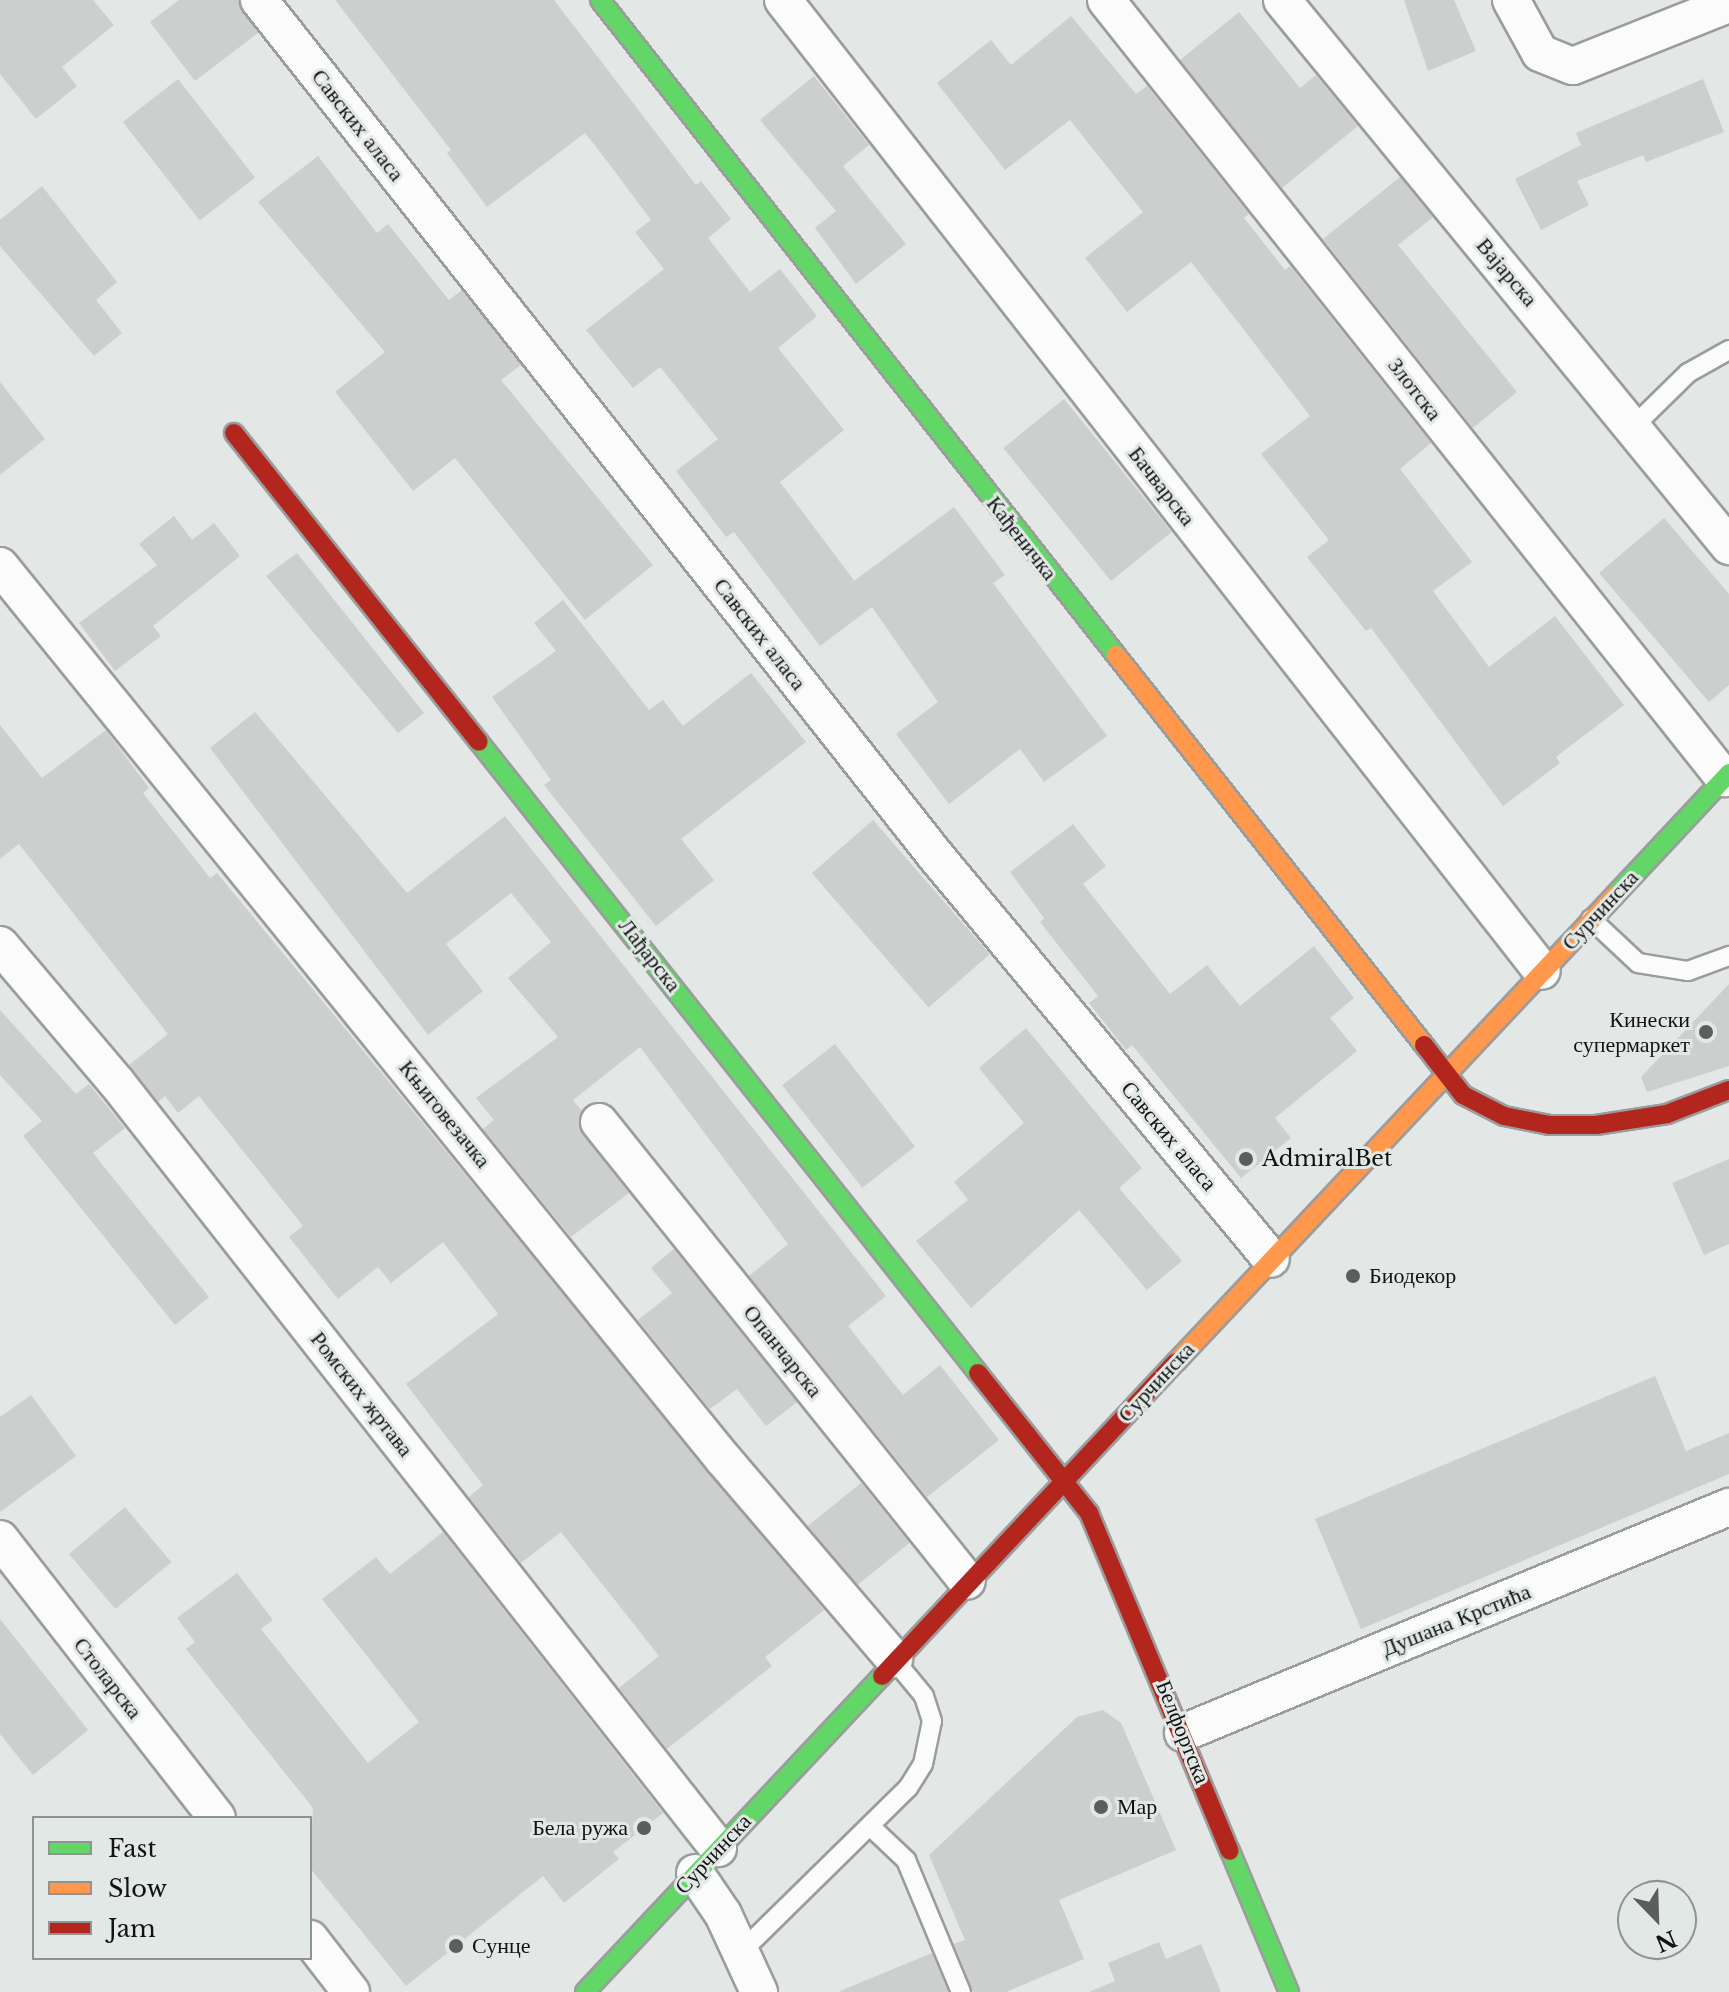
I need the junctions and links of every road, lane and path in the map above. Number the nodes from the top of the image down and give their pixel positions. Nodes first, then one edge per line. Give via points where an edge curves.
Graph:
1 (259, 0) edge
2 (600, 0) edge
3 (783, 0) edge
4 (1106, 0) edge
5 (1282, 0) edge
6 (1511, 0) edge
7 (1729, 4) edge
8 (1729, 350) edge
9 (1634, 426) junction
10 (234, 433) dead end
11 (1729, 546) edge
12 (0, 566) edge
13 (1726, 776) edge
14 (1591, 919) junction
15 (0, 945) edge
16 (1729, 956) edge
17 (1542, 971) junction
18 (1446, 1075) junction
19 (1729, 1090) edge
20 (599, 1122) dead end
21 (1271, 1259) junction
22 (1065, 1478) junction
23 (1729, 1507) edge
24 (0, 1539) edge
25 (967, 1581) junction
26 (894, 1659) junction
27 (1183, 1733) junction
28 (215, 1816) edge
29 (870, 1826) junction
30 (706, 1861) junction
31 (312, 1942) edge
32 (742, 1951) junction
33 (351, 1992) edge
34 (585, 1992) edge
35 (759, 1992) edge
36 (961, 1992) edge
37 (1289, 1992) edge

1 - 21 street, Савских аласа via 935,855
2 - 18 street, Кађеничка
3 - 17 street, Бачварска
4 - 13 street, Злотска
5 - 9 street, Вајарска
6 - 7 street via 1527,36 1553,60 1573,66 1594,62
8 - 9 lane via 1688,373
9 - 11 street, Вајарска
10 - 22 street, Лађарска
12 - 26 street, Књиговезачка via 724,1460
13 - 14 street, Сурчинска
14 - 16 lane via 1638,963 1688,971
14 - 17 street, Сурчинска
15 - 30 street, Ромских жртава via 126,1095
17 - 18 street, Сурчинска
18 - 19 street, Кађеничка via 1478,1104 1504,1116 1550,1125 1640,1121
18 - 21 street, Сурчинска
20 - 25 street, Опанчарска
21 - 22 street, Сурчинска
22 - 25 street, Сурчинска
22 - 27 street, Белфортска via 1101,1532
23 - 27 street, Душана Крстића
24 - 28 street, Столарска
25 - 26 street, Сурчинска
26 - 29 lane via 924,1696 932,1721 930,1743 908,1788
26 - 30 street, Сурчинска
27 - 37 street, Белфортска
29 - 32 lane
29 - 36 lane via 906,1860
30 - 32 street, Ромских жртава
30 - 34 street, Сурчинска
31 - 33 street
32 - 35 street, Ромских жртава

